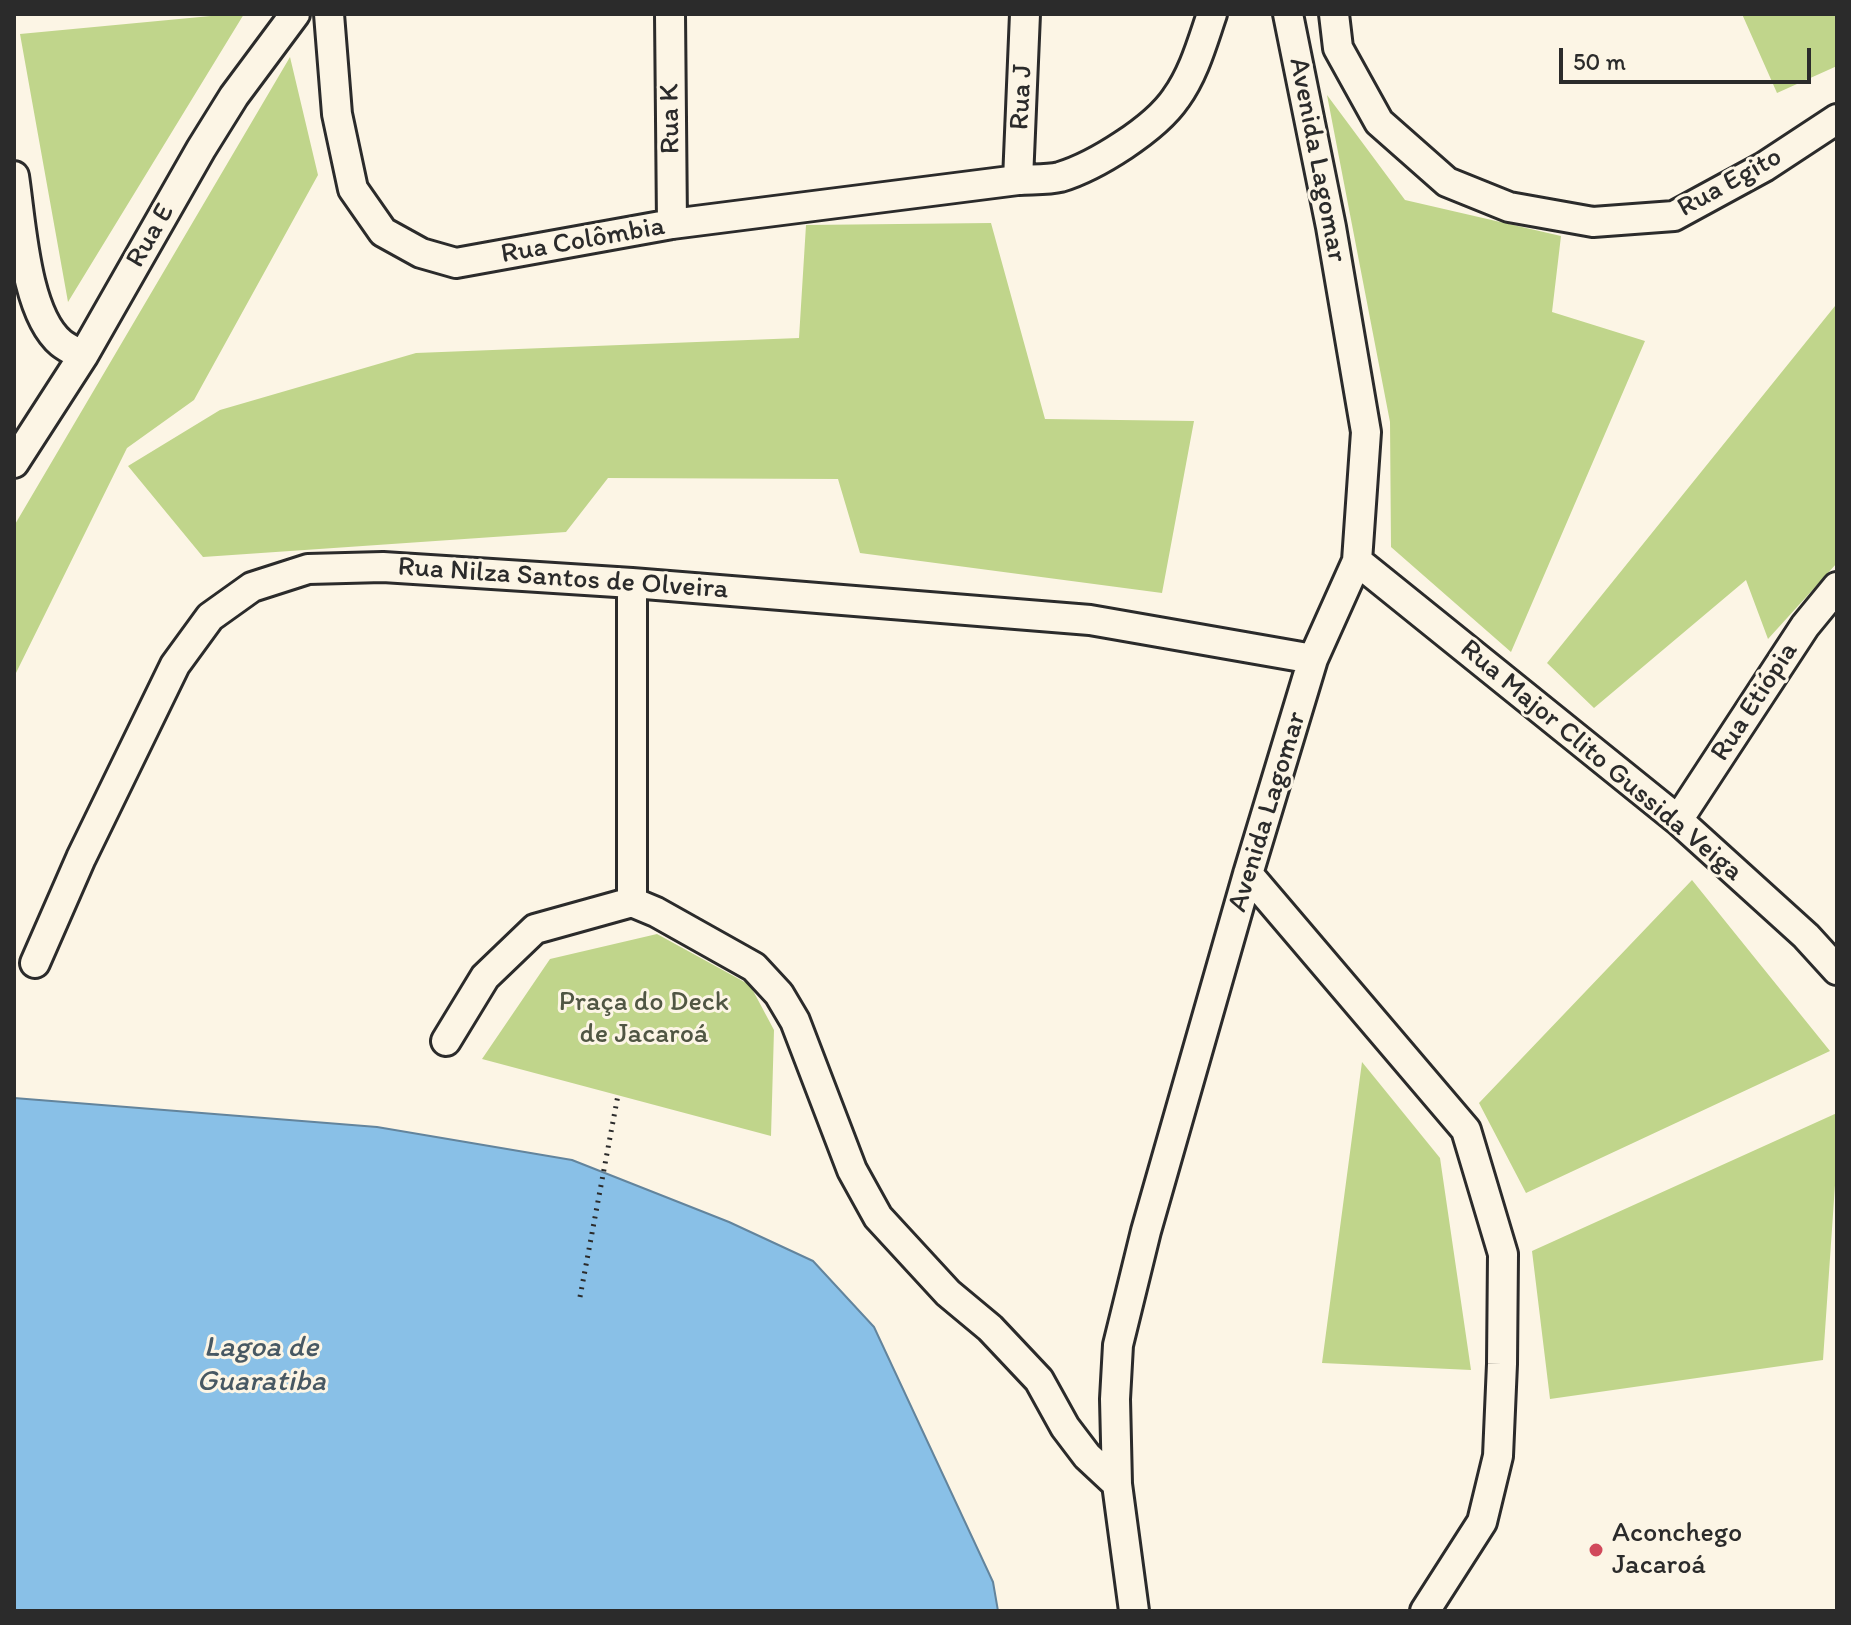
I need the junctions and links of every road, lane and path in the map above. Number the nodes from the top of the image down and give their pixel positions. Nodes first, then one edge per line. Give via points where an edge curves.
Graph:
1 (295, 14) edge
2 (329, 14) edge
3 (670, 14) edge
4 (1025, 14) edge
5 (1212, 14) edge
6 (1288, 14) edge
7 (1334, 14) edge
8 (1837, 119) edge
9 (14, 176) edge
10 (1018, 180) junction
11 (672, 224) junction
12 (83, 356) junction
13 (14, 463) edge
14 (1357, 561) junction
15 (632, 583) junction
16 (1837, 587) edge
17 (1313, 659) junction
18 (1678, 820) junction
19 (1248, 874) junction
20 (632, 902) junction
21 (35, 963) dead end
22 (1837, 970) edge
23 (446, 1041) dead end
24 (618, 1095) dead end
25 (580, 1297) dead end
26 (1117, 1484) junction
27 (1134, 1611) edge
28 (1425, 1611) edge

1 - 12 street, Rua E via 201,149
2 - 11 street, Rua Colômbia via 337,114 353,189 383,232 421,253 456,263
3 - 11 street, Rua K
4 - 10 street, Rua J
5 - 10 street, Rua Colômbia via 1194,67 1175,100 1154,122 1093,162 1059,177
6 - 14 street, Avenida Lagomar via 1366,432
7 - 8 street, Rua Egito via 1338,48 1379,122 1447,182 1509,207 1593,222 1674,216
9 - 12 street via 33,297 60,342
10 - 11 street, Rua Colômbia
12 - 13 street, Rua E
14 - 17 street, Avenida Lagomar
14 - 18 street, Rua Major Clito Gussida Veiga
15 - 17 street, Rua Nilza Santos de Olveira via 1090,620
15 - 20 street
15 - 21 street, Rua Nilza Santos de Olveira via 383,567 308,569 252,587 210,617 175,665
16 - 18 street, Rua Etiópia via 1805,626
17 - 19 street, Avenida Lagomar
18 - 22 street, Rua Major Clito Gussida Veiga
19 - 26 street, Avenida Lagomar via 1118,1345
19 - 28 street via 1466,1130 1503,1254 1498,1456 1482,1522
20 - 23 street via 535,929 485,977
20 - 26 street via 754,967 779,994 795,1021 852,1170 878,1217 1039,1380 1065,1427
24 - 25 path
26 - 27 street, Avenida Lagomar

